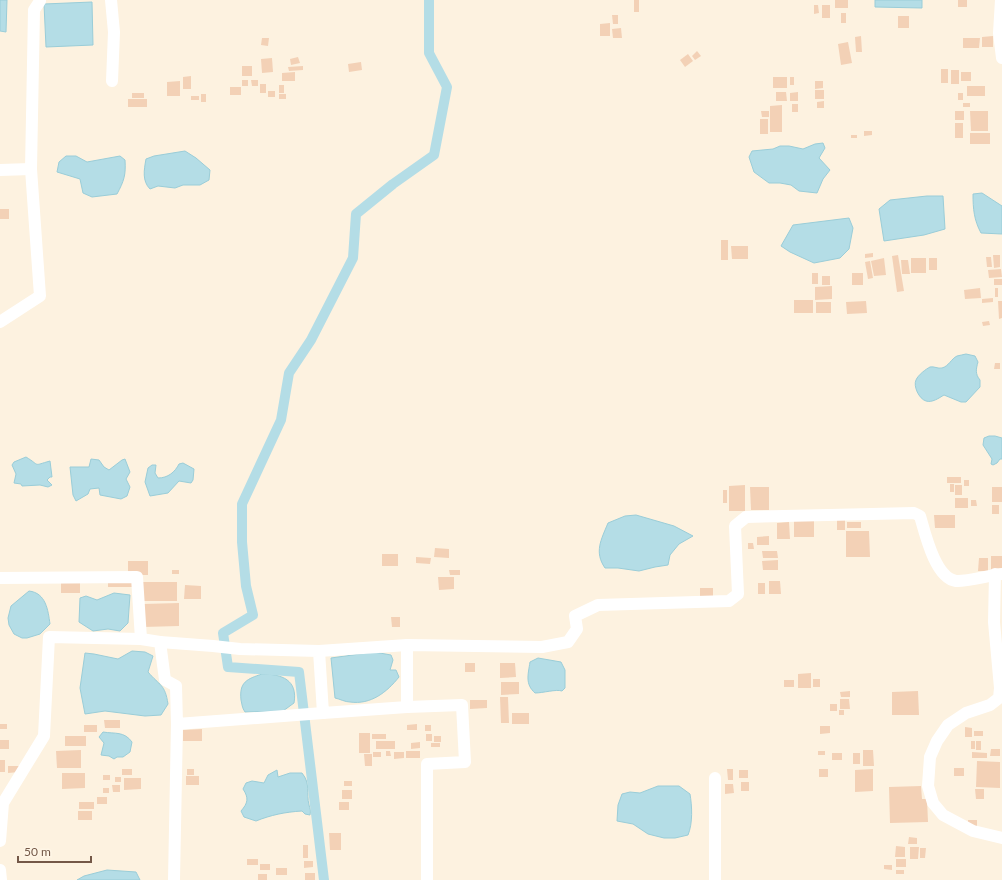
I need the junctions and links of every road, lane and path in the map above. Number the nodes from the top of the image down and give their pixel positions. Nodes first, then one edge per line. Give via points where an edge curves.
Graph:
1 (41, 0) edge
2 (111, 0) edge
3 (1001, 0) edge
4 (1002, 58) edge
5 (112, 82) dead end
6 (31, 169) junction
7 (0, 170) edge
8 (0, 322) edge
9 (999, 574) edge
10 (0, 578) edge
11 (141, 639) junction
12 (160, 642) junction
13 (407, 645) junction
14 (319, 651) junction
15 (407, 707) junction
16 (323, 713) junction
17 (177, 724) junction
18 (715, 778) dead end
19 (1002, 838) edge
20 (0, 841) edge
21 (0, 870) edge
22 (0, 880) edge
23 (174, 880) edge
24 (427, 880) edge
25 (715, 880) edge

1 - 6 street via 34,10
2 - 5 street via 114,32
3 - 4 street via 999,33
6 - 7 street
6 - 8 street via 40,296
9 - 13 street via 957,581 948,579 930,549 920,516 914,512 746,517 735,526 738,594 729,602 598,605 575,616 577,629 568,642 542,647
9 - 19 street via 994,622 999,698 990,705 966,713 948,726 930,757 928,786 933,803 943,816 973,831
10 - 11 street via 137,577
11 - 12 street
11 - 20 street via 49,637 44,736 3,803
12 - 14 street via 240,650
12 - 17 street via 165,680 176,686
13 - 14 street
13 - 15 street
14 - 16 street
15 - 16 street
15 - 24 street via 462,705 465,762 426,764
16 - 17 street
17 - 23 street
18 - 25 street
21 - 22 street

